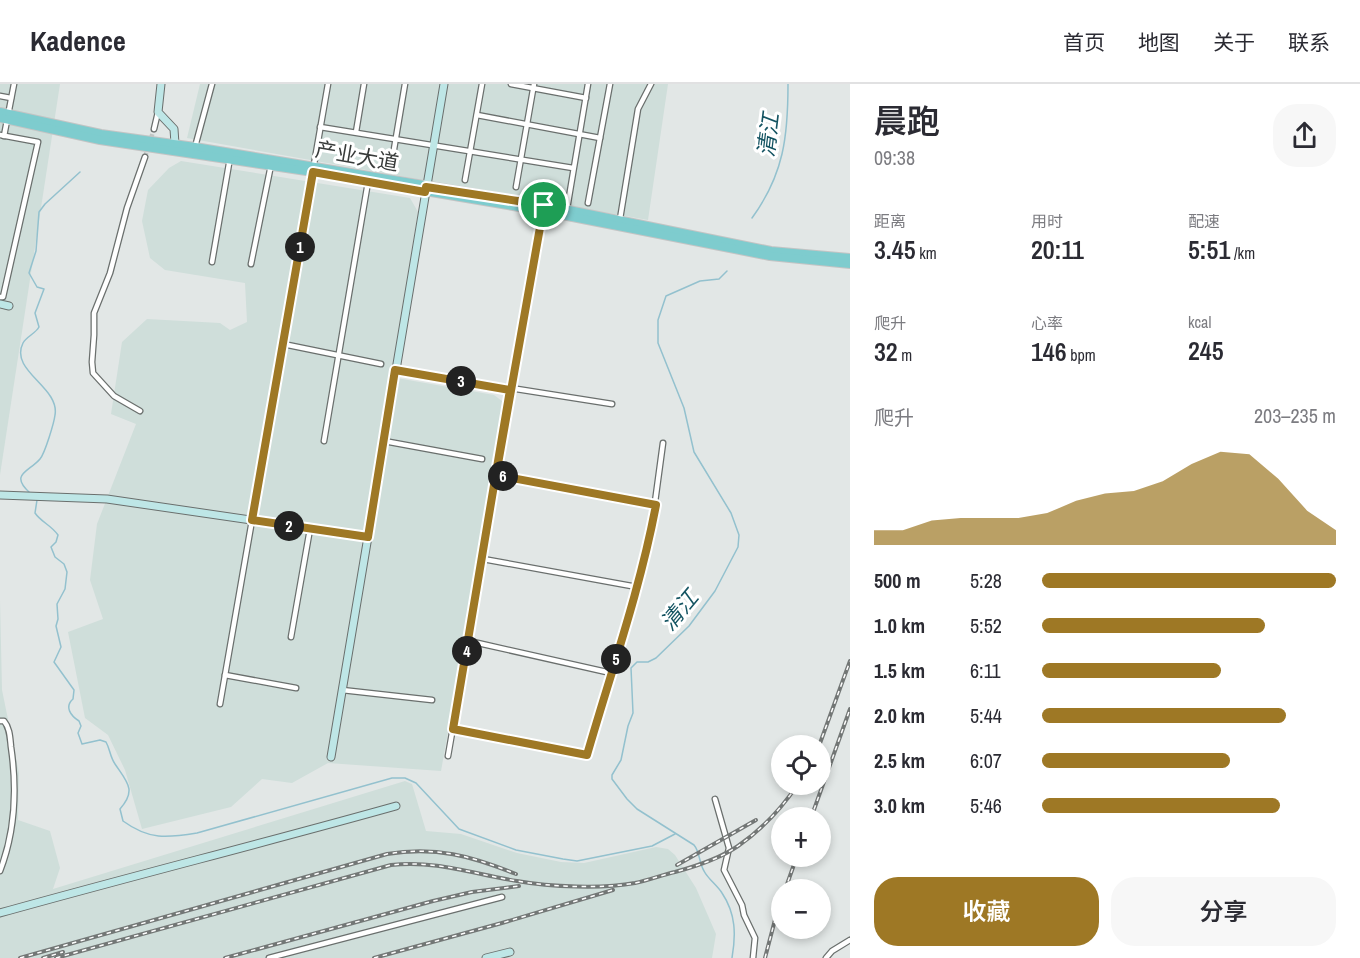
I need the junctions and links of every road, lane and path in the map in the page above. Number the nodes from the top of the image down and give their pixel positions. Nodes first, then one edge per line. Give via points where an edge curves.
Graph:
1 (14, 84) edge
2 (161, 84) edge
3 (212, 84) edge
4 (328, 84) edge
5 (364, 84) edge
6 (405, 84) edge
7 (444, 84) edge
8 (482, 84) edge
9 (511, 84) edge
10 (588, 84) edge
11 (609, 84) edge
12 (651, 84) edge
13 (534, 86) edge
14 (0, 96) edge
15 (11, 98) junction
16 (585, 98) junction
17 (158, 112) junction
18 (477, 115) junction
19 (4, 116) edge
20 (527, 125) junction
21 (321, 127) junction
22 (153, 129) tunnel mouth
23 (356, 132) junction
24 (579, 134) junction
25 (2, 135) edge
26 (600, 138) junction
27 (396, 139) junction
28 (175, 144) junction
29 (434, 145) junction
30 (195, 150) junction
31 (470, 151) junction
32 (145, 157) tunnel mouth
33 (230, 158) junction
34 (521, 160) junction
35 (271, 165) junction
36 (391, 167) dead end
37 (573, 168) junction
38 (313, 169) junction
39 (465, 180) dead end
40 (368, 182) junction
41 (516, 187) dead end
42 (426, 189) junction
43 (588, 203) dead end
44 (543, 208) junction
45 (567, 209) junction
46 (620, 219) junction
47 (850, 258) edge
48 (212, 262) dead end
49 (251, 264) dead end
50 (850, 264) edge
51 (0, 297) edge
52 (0, 304) edge
53 (9, 306) dead end
54 (283, 344) junction
55 (339, 355) junction
56 (381, 364) dead end
57 (395, 370) junction
58 (510, 390) junction
59 (612, 404) dead end
60 (140, 411) dead end
61 (324, 441) dead end
62 (384, 441) junction
63 (663, 443) dead end
64 (482, 459) dead end
65 (496, 475) junction
66 (0, 495) edge
67 (656, 505) junction
68 (252, 520) junction
69 (310, 529) junction
70 (368, 537) junction
71 (483, 559) junction
72 (637, 587) junction
73 (291, 638) dead end
74 (468, 641) junction
75 (611, 673) junction
76 (225, 675) junction
77 (296, 688) dead end
78 (342, 690) junction
79 (432, 700) dead end
80 (220, 704) dead end
81 (0, 721) edge
82 (453, 729) junction
83 (448, 756) dead end
84 (331, 757) dead end
85 (715, 799) dead end
86 (396, 806) dead end
87 (0, 871) edge
88 (502, 897) dead end
89 (0, 913) edge
90 (850, 940) edge
91 (510, 952) dead end
92 (269, 958) edge
93 (486, 958) edge
94 (753, 958) edge
95 (826, 958) edge

1 - 15 street
2 - 17 street
3 - 30 street
4 - 21 street
5 - 23 street
6 - 27 street
7 - 29 street
8 - 18 street
9 - 13 street
10 - 16 street
11 - 26 street
12 - 46 street via 638,109
13 - 16 street
13 - 20 street
14 - 15 street
15 - 19 street
16 - 24 street
17 - 22 street
17 - 28 street via 174,129
18 - 20 street
18 - 31 street
19 - 25 street
19 - 28 main road, 产业大道
19 - 30 main road, 产业大道 via 100,140
20 - 24 street
20 - 34 street
21 - 23 street
21 - 38 street
23 - 27 street
24 - 26 street
24 - 37 street
25 - 51 street via 38,142
26 - 43 street
27 - 29 street
27 - 36 street
28 - 30 main road, 产业大道
29 - 31 street
29 - 42 street
30 - 33 main road, 产业大道
30 - 38 main road, 产业大道
31 - 34 street
31 - 39 street
32 - 60 street via 94,313 92,354 93,373 114,396
33 - 35 main road, 产业大道
33 - 48 street
34 - 37 street
34 - 41 street
35 - 38 main road, 产业大道
35 - 49 street
37 - 45 street
38 - 40 main road, 产业大道
38 - 42 main road, 产业大道
38 - 54 street
40 - 42 main road, 产业大道
40 - 55 street
42 - 44 main road, 产业大道
42 - 57 street
44 - 45 main road, 产业大道
44 - 50 main road, 产业大道 via 771,256
44 - 58 street
45 - 46 main road, 产业大道
46 - 47 main road, 产业大道 via 771,251
52 - 53 street
54 - 55 street
54 - 68 street
55 - 56 street
55 - 61 street
57 - 58 street
57 - 62 street
58 - 59 street
58 - 65 street
62 - 64 street
62 - 70 street
63 - 67 street
65 - 67 street
65 - 71 street
66 - 68 street via 107,499
67 - 72 street
68 - 69 street
68 - 76 street
69 - 70 street
69 - 73 street
70 - 78 street
71 - 72 street
71 - 74 street
72 - 75 street
74 - 75 street
74 - 82 street
75 - 82 street via 587,755
76 - 77 street
76 - 80 street
78 - 79 street
78 - 84 street
81 - 87 street via 8,728 15,790
82 - 83 street
85 - 94 street via 729,848 724,870 755,938
86 - 89 street
88 - 92 street
90 - 95 street
91 - 93 street

